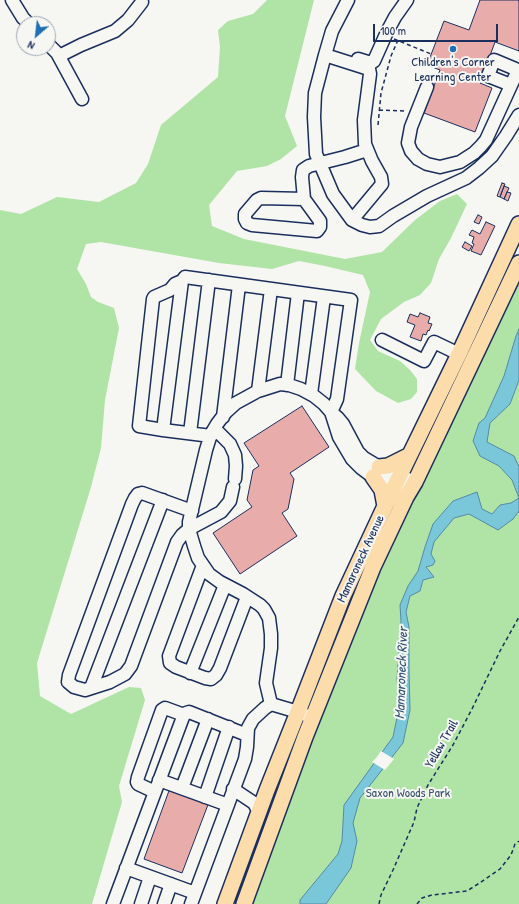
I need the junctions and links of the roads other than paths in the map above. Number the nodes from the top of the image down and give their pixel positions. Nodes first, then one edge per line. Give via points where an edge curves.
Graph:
1 (12, 0) edge
2 (348, 0) edge
3 (407, 0) edge
4 (142, 2) dead end
5 (22, 16) edge
6 (56, 52) edge
7 (326, 52) junction
8 (59, 56) junction
9 (518, 70) edge
10 (511, 85) junction
11 (427, 88) dead end
12 (82, 99) dead end
13 (519, 115) edge
14 (495, 120) junction
15 (511, 128) junction
16 (367, 150) junction
17 (320, 163) junction
18 (304, 199) junction
19 (352, 220) junction
20 (517, 232) edge
21 (519, 264) edge
22 (209, 280) junction
23 (182, 281) junction
24 (239, 284) junction
25 (271, 289) junction
26 (298, 293) junction
27 (324, 297) junction
28 (382, 340) dead end
29 (459, 354) junction
30 (287, 385) junction
31 (258, 390) junction
32 (311, 394) junction
33 (331, 412) junction
34 (223, 417) junction
35 (163, 430) junction
36 (190, 433) junction
37 (213, 433) junction
38 (410, 455) junction
39 (376, 472) junction
40 (397, 481) junction
41 (412, 487) junction
42 (163, 500) junction
43 (385, 506) junction
44 (192, 511) junction
45 (189, 529) junction
46 (203, 565) junction
47 (225, 585) junction
48 (248, 596) junction
49 (190, 673) junction
50 (91, 688) junction
51 (271, 704) junction
52 (298, 712) junction
53 (184, 715) junction
54 (313, 718) junction
55 (208, 719) junction
56 (229, 727) junction
57 (247, 735) junction
58 (159, 780) junction
59 (182, 788) junction
60 (233, 789) junction
61 (267, 790) junction
62 (155, 792) junction
63 (205, 797) junction
64 (228, 805) junction
65 (259, 812) junction
66 (126, 868) junction
67 (150, 877) junction
68 (171, 884) junction
69 (193, 899) edge
70 (113, 904) edge
71 (140, 904) edge
72 (164, 904) edge
73 (224, 904) edge
74 (244, 904) edge

1 - 5 street
2 - 7 street via 332,30
3 - 7 street via 371,63
4 - 8 street via 128,20 115,31
6 - 8 street
7 - 16 street via 369,69 364,120
7 - 17 street via 315,93 316,154
8 - 12 street
9 - 10 street
9 - 10 street via 494,60 488,76
10 - 14 street
11 - 14 street via 411,127 408,142 418,159 428,164 440,167 460,162 474,153 486,140
13 - 15 street
14 - 15 street
15 - 19 street via 492,156 466,178 427,196 379,226 370,227
16 - 17 street
16 - 19 street via 382,184
17 - 18 street via 303,170
17 - 19 street via 333,194
18 - 18 street via 320,221 317,231 252,225 245,219 245,214 261,198
20 - 29 main road, Mamaroneck Avenue
21 - 41 main road, Mamaroneck Avenue
22 - 23 street via 185,277
22 - 24 street
22 - 36 street
23 - 35 street
23 - 35 street via 153,299 139,426
24 - 25 street
24 - 34 street
25 - 26 street
25 - 31 street
26 - 27 street
26 - 30 street
27 - 32 street
27 - 33 street via 351,300 337,399
28 - 29 street via 424,361 434,342
29 - 38 main road, Mamaroneck Avenue
30 - 31 street via 280,384
30 - 32 street
31 - 34 street via 236,403
32 - 33 street
33 - 39 street via 343,424 358,452
34 - 37 street
35 - 36 street
36 - 37 street
37 - 44 street via 206,450
37 - 45 street via 230,444 235,455 236,466 230,501 221,512
38 - 39 main road
38 - 40 main road, Mamaroneck Avenue
39 - 40 street
39 - 43 main road
40 - 41 street
40 - 43 main road, Mamaroneck Avenue
41 - 54 main road, Mamaroneck Avenue via 373,566
42 - 44 street
42 - 50 street
42 - 50 street via 142,493 138,494 132,504 69,675 68,682 74,687 85,690
43 - 52 main road, Mamaroneck Avenue via 342,596
44 - 45 street
45 - 46 street via 198,558
45 - 50 street via 177,542 131,666 125,674
46 - 47 street via 209,574
46 - 49 street via 169,656 170,663 176,668
47 - 48 street
47 - 49 street
48 - 49 street via 216,675 210,679
48 - 51 street via 264,609 269,618 271,648 266,682
51 - 52 street
51 - 57 street via 253,720
52 - 54 street
52 - 61 main road, Mamaroneck Avenue
53 - 55 street via 189,712
53 - 58 street
53 - 62 street via 165,708 162,710 138,777 138,784
54 - 74 main road, Mamaroneck Avenue
55 - 56 street
55 - 59 street
56 - 57 street
56 - 63 street
57 - 60 street via 245,759
58 - 59 street
58 - 62 street
59 - 63 street
60 - 61 street via 253,792
60 - 64 street
60 - 65 street via 254,803
61 - 65 main road, Mamaroneck Avenue
62 - 66 street
63 - 64 street
64 - 69 street
65 - 73 main road, Mamaroneck Avenue
66 - 67 street
66 - 70 street
67 - 68 street
67 - 71 street
68 - 69 street
68 - 72 street

